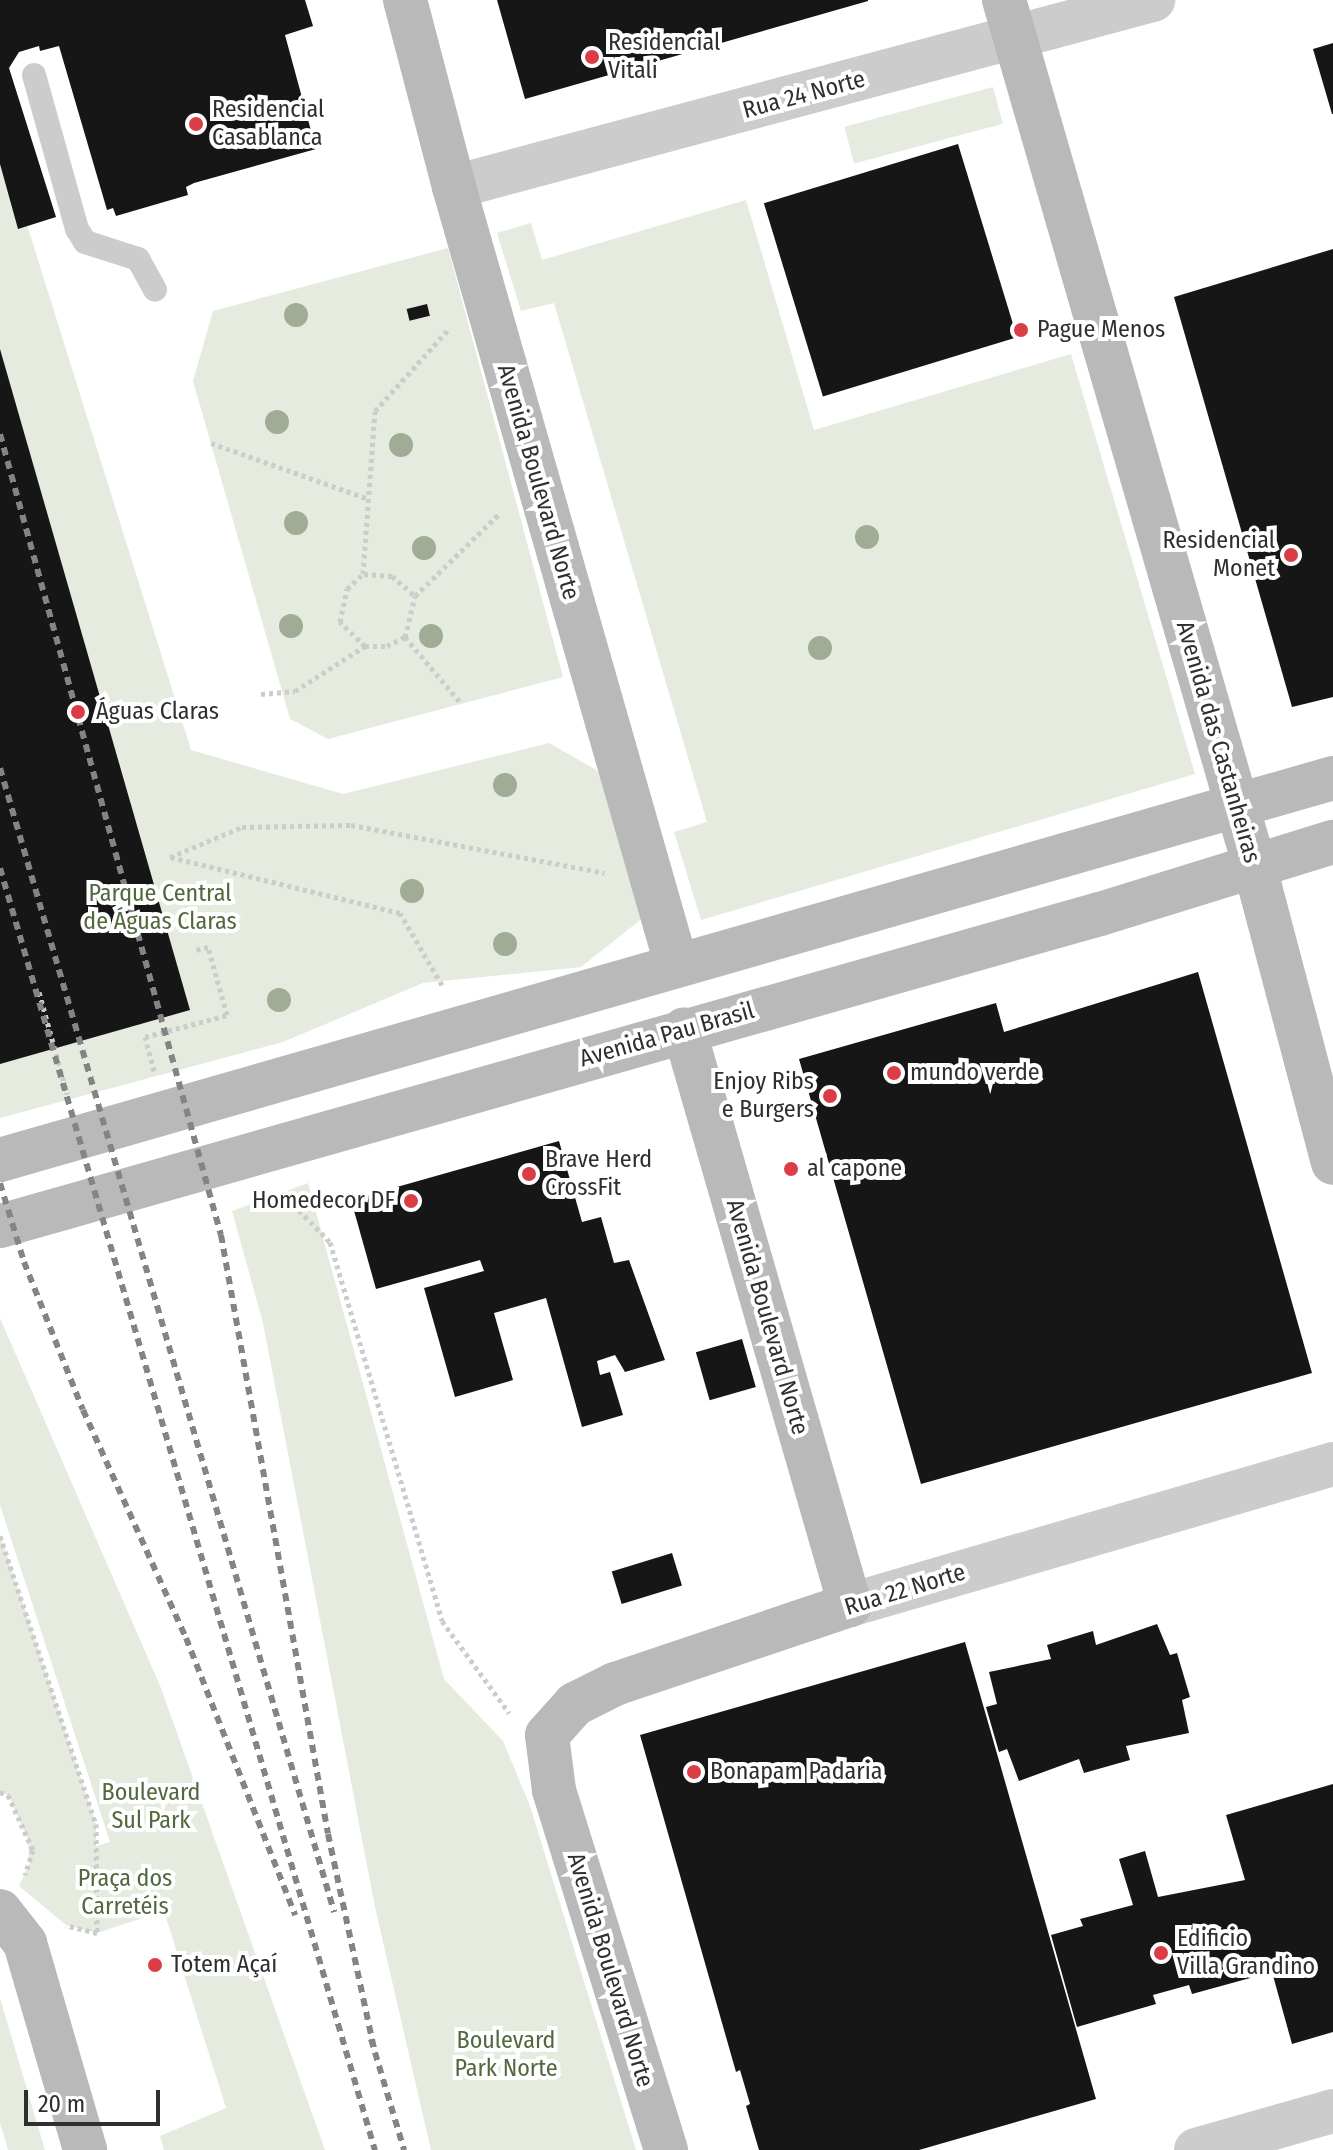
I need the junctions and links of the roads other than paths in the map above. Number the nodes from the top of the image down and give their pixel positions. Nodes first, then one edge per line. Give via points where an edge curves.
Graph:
1 (405, 0) edge
2 (1153, 0) edge
3 (1010, 20) edge
4 (34, 75) dead end
5 (454, 187) junction
6 (155, 290) dead end
7 (1333, 778) edge
8 (1236, 805) junction
9 (1333, 842) edge
10 (1254, 864) junction
11 (676, 963) junction
12 (684, 1029) junction
13 (0, 1160) edge
14 (1333, 1163) edge
15 (0, 1226) edge
16 (1333, 1464) edge
17 (850, 1605) junction
18 (554, 1790) joint
19 (25, 1914) edge
20 (1333, 2111) edge
21 (85, 2150) edge
22 (666, 2150) edge
23 (1196, 2150) edge

1 - 5 street, Avenida Boulevard Norte
2 - 3 street, Rua 24 Norte
3 - 5 street, Rua 24 Norte
3 - 8 street, Avenida das Castanheiras
4 - 6 lane via 77,229 85,242 138,259
5 - 11 street, Avenida Boulevard Norte
7 - 8 street
8 - 10 street, Avenida das Castanheiras
8 - 11 street via 1088,851
9 - 10 street, Avenida Pau Brasil
10 - 12 street, Avenida Pau Brasil via 1100,914
10 - 14 street, Avenida das Castanheiras
11 - 13 street
12 - 15 street, Avenida Pau Brasil
12 - 17 street, Avenida Boulevard Norte
16 - 17 street, Rua 22 Norte
17 - 18 street, Rua 22 Norte via 615,1684 575,1704 547,1735
18 - 22 street, Avenida Boulevard Norte
19 - 21 street
20 - 23 street

